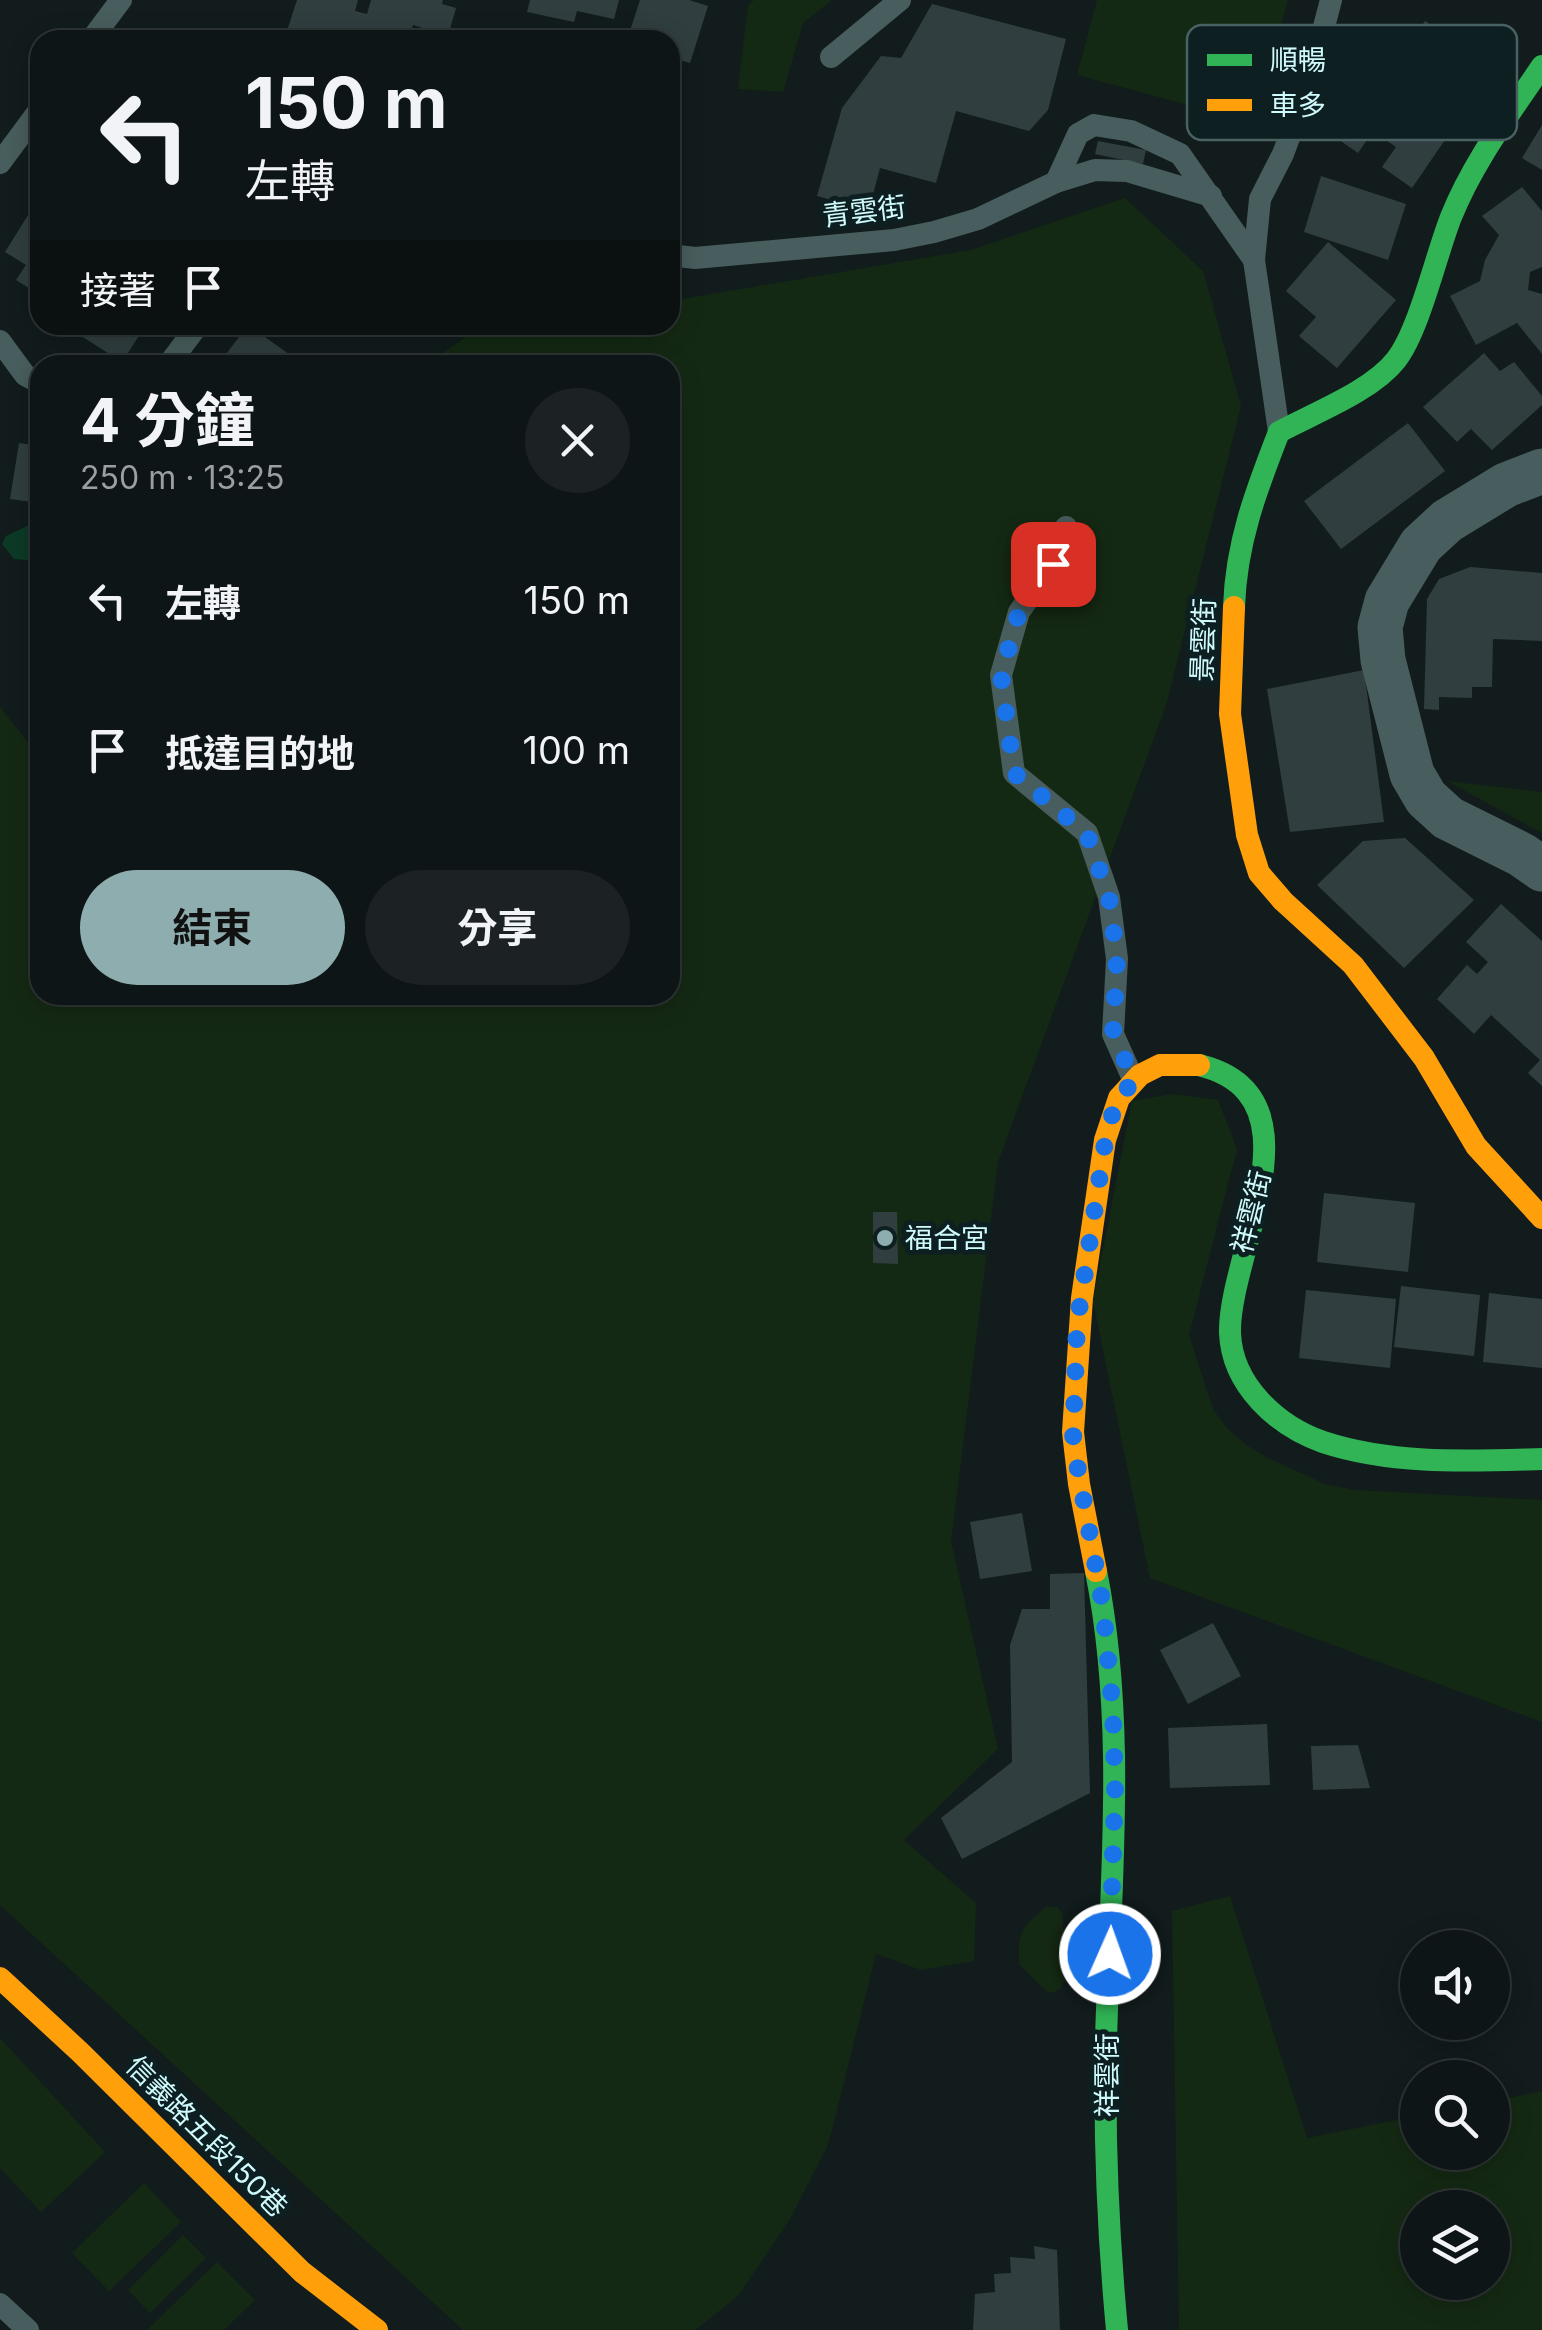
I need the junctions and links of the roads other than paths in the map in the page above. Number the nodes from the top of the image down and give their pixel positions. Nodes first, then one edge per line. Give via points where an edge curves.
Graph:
1 (121, 0) edge
2 (900, 0) edge
3 (1331, 0) edge
4 (1324, 25) edge
5 (98, 30) edge
6 (831, 56) dead end
7 (1542, 66) edge
8 (1517, 103) edge
9 (30, 122) edge
10 (1287, 140) edge
11 (1492, 140) edge
12 (0, 163) edge
13 (1056, 182) junction
14 (1211, 196) junction
15 (680, 256) edge
16 (1254, 260) junction
17 (0, 342) edge
18 (30, 378) edge
19 (1280, 432) junction
20 (1542, 472) edge
21 (1066, 527) dead end
22 (1542, 868) edge
23 (1134, 1080) junction
24 (1542, 1218) edge
25 (1542, 1459) edge
26 (0, 1978) edge
27 (0, 2304) edge
28 (28, 2330) edge
29 (378, 2330) edge
30 (1117, 2330) edge

1 - 5 lane
2 - 6 lane
3 - 4 lane
7 - 8 street
9 - 12 lane
10 - 16 lane via 1260,199
11 - 19 street via 1452,214 1396,360 1374,380
13 - 14 lane, 青雲街 via 1095,170 1126,171
13 - 14 lane via 1078,134 1094,125 1131,131 1180,154
13 - 15 lane, 青雲街 via 978,219 894,240
14 - 16 lane
16 - 19 lane
17 - 18 lane
19 - 24 street, 景雲街 via 1254,494 1236,564 1230,714 1259,873 1353,965 1424,1058 1476,1146
20 - 22 street via 1506,484 1421,546 1380,627 1412,774 1426,798 1448,818
21 - 23 lane via 1053,564 1019,612 1001,675 1014,773 1087,834 1109,897 1117,958 1113,1034
23 - 25 street, 祥雲街 via 1156,1066 1204,1065 1250,1094 1260,1118 1264,1170 1236,1272 1230,1330 1235,1360 1264,1406 1289,1426 1358,1452
23 - 30 street, 祥雲街 via 1116,1102 1106,1136 1077,1324 1073,1442 1103,1606 1113,1712 1106,2078
26 - 29 street, 信義路五段150巷 via 302,2272
27 - 28 lane

